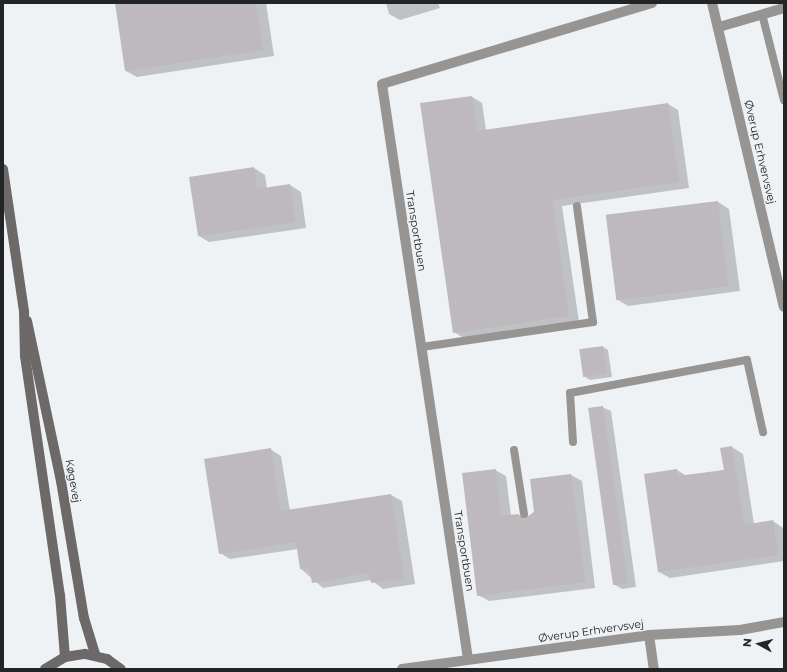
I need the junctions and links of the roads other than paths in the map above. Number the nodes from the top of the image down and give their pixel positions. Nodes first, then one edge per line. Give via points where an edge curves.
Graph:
1 (652, 3) edge
2 (712, 3) edge
3 (784, 8) edge
4 (762, 14) junction
5 (719, 27) junction
6 (784, 100) edge
7 (3, 170) edge
8 (577, 206) dead end
9 (784, 307) edge
10 (24, 312) junction
11 (422, 347) junction
12 (763, 432) dead end
13 (573, 442) dead end
14 (514, 450) dead end
15 (524, 514) dead end
16 (784, 622) edge
17 (649, 635) junction
18 (95, 655) junction
19 (65, 657) junction
20 (468, 659) junction
21 (45, 669) edge
22 (121, 669) edge
23 (402, 669) edge
24 (654, 669) edge

1 - 11 street, Transportbuen via 382,84
2 - 5 street, Øverup Erhvervsvej
3 - 4 street
4 - 5 street
4 - 6 lane
5 - 9 street, Øverup Erhvervsvej
7 - 10 street, Køgevej
8 - 11 lane via 592,322
10 - 18 street, Køgevej via 61,480 84,618
10 - 19 street, Køgevej via 25,356 60,596
11 - 20 street, Transportbuen
12 - 13 lane via 747,360 570,393
14 - 15 lane
16 - 17 street, Øverup Erhvervsvej via 740,630
17 - 20 street, Øverup Erhvervsvej
17 - 24 street
18 - 19 street
18 - 22 street
19 - 21 street
20 - 23 street, Øverup Erhvervsvej

